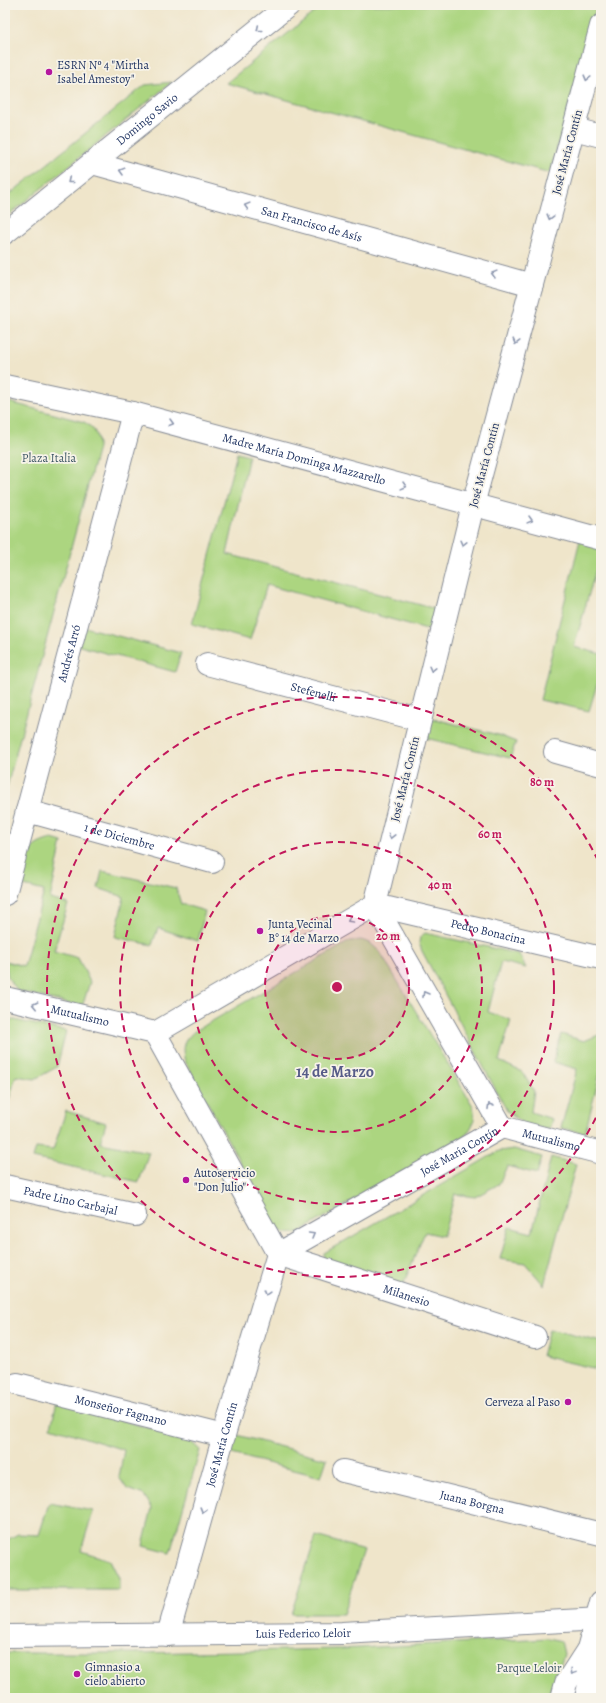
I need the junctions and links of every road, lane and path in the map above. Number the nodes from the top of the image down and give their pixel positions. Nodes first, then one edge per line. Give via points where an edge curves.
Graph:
1 (289, 5) edge
2 (601, 26) edge
3 (574, 129) junction
4 (601, 136) edge
5 (92, 163) junction
6 (5, 233) edge
7 (532, 285) junction
8 (5, 386) edge
9 (133, 413) junction
10 (473, 505) junction
11 (601, 539) edge
12 (207, 664) dead end
13 (420, 720) junction
14 (555, 752) dead end
15 (601, 765) edge
16 (27, 812) junction
17 (212, 862) dead end
18 (5, 894) edge
19 (374, 905) junction
20 (601, 958) edge
21 (5, 998) edge
22 (155, 1032) junction
23 (502, 1127) junction
24 (601, 1153) edge
25 (5, 1186) edge
26 (136, 1215) dead end
27 (278, 1254) junction
28 (535, 1337) dead end
29 (17, 1384) dead end
30 (224, 1436) junction
31 (343, 1471) dead end
32 (601, 1534) edge
33 (599, 1613) edge
34 (168, 1635) junction
35 (5, 1636) edge
36 (588, 1649) junction
37 (562, 1698) edge
38 (586, 1698) edge

1 -> 5 street, Domingo Savio
2 -> 3 street, José María Contín
3 - 4 street
3 -> 7 street, José María Contín
5 -> 6 street, Domingo Savio
7 -> 5 street, San Francisco de Asís
7 -> 10 street, José María Contín
8 - 9 street, Madre María Dominga Mazzarello
9 -> 10 street, Madre María Dominga Mazzarello
9 - 16 street, Andrés Arró
10 -> 11 street, Madre María Dominga Mazzarello
10 -> 13 street, José María Contín
12 - 13 street, Stefenelli
13 -> 19 street, José María Contín
14 - 15 street
16 - 17 street, 1 de Diciembre
16 - 18 street, Andrés Arró
19 - 20 street, Pedro Bonacina
19 -> 22 street
23 -> 19 street, José María Contín
22 -> 21 street, Mutualismo
22 - 27 street
23 - 24 street, Mutualismo
27 -> 23 street, José María Contín
25 - 26 street, Padre Lino Carbajal
27 - 28 street, Milanesio
27 -> 30 street, José María Contín
29 - 30 street, Monseñor Fagnano
30 -> 34 street, José María Contín
31 - 32 street, Juana Borgna
33 - 34 street, Luis Federico Leloir via 342,1633
33 - 36 street
34 - 35 street, Luis Federico Leloir
36 -> 37 street via 566,1682
36 - 38 street via 592,1672

